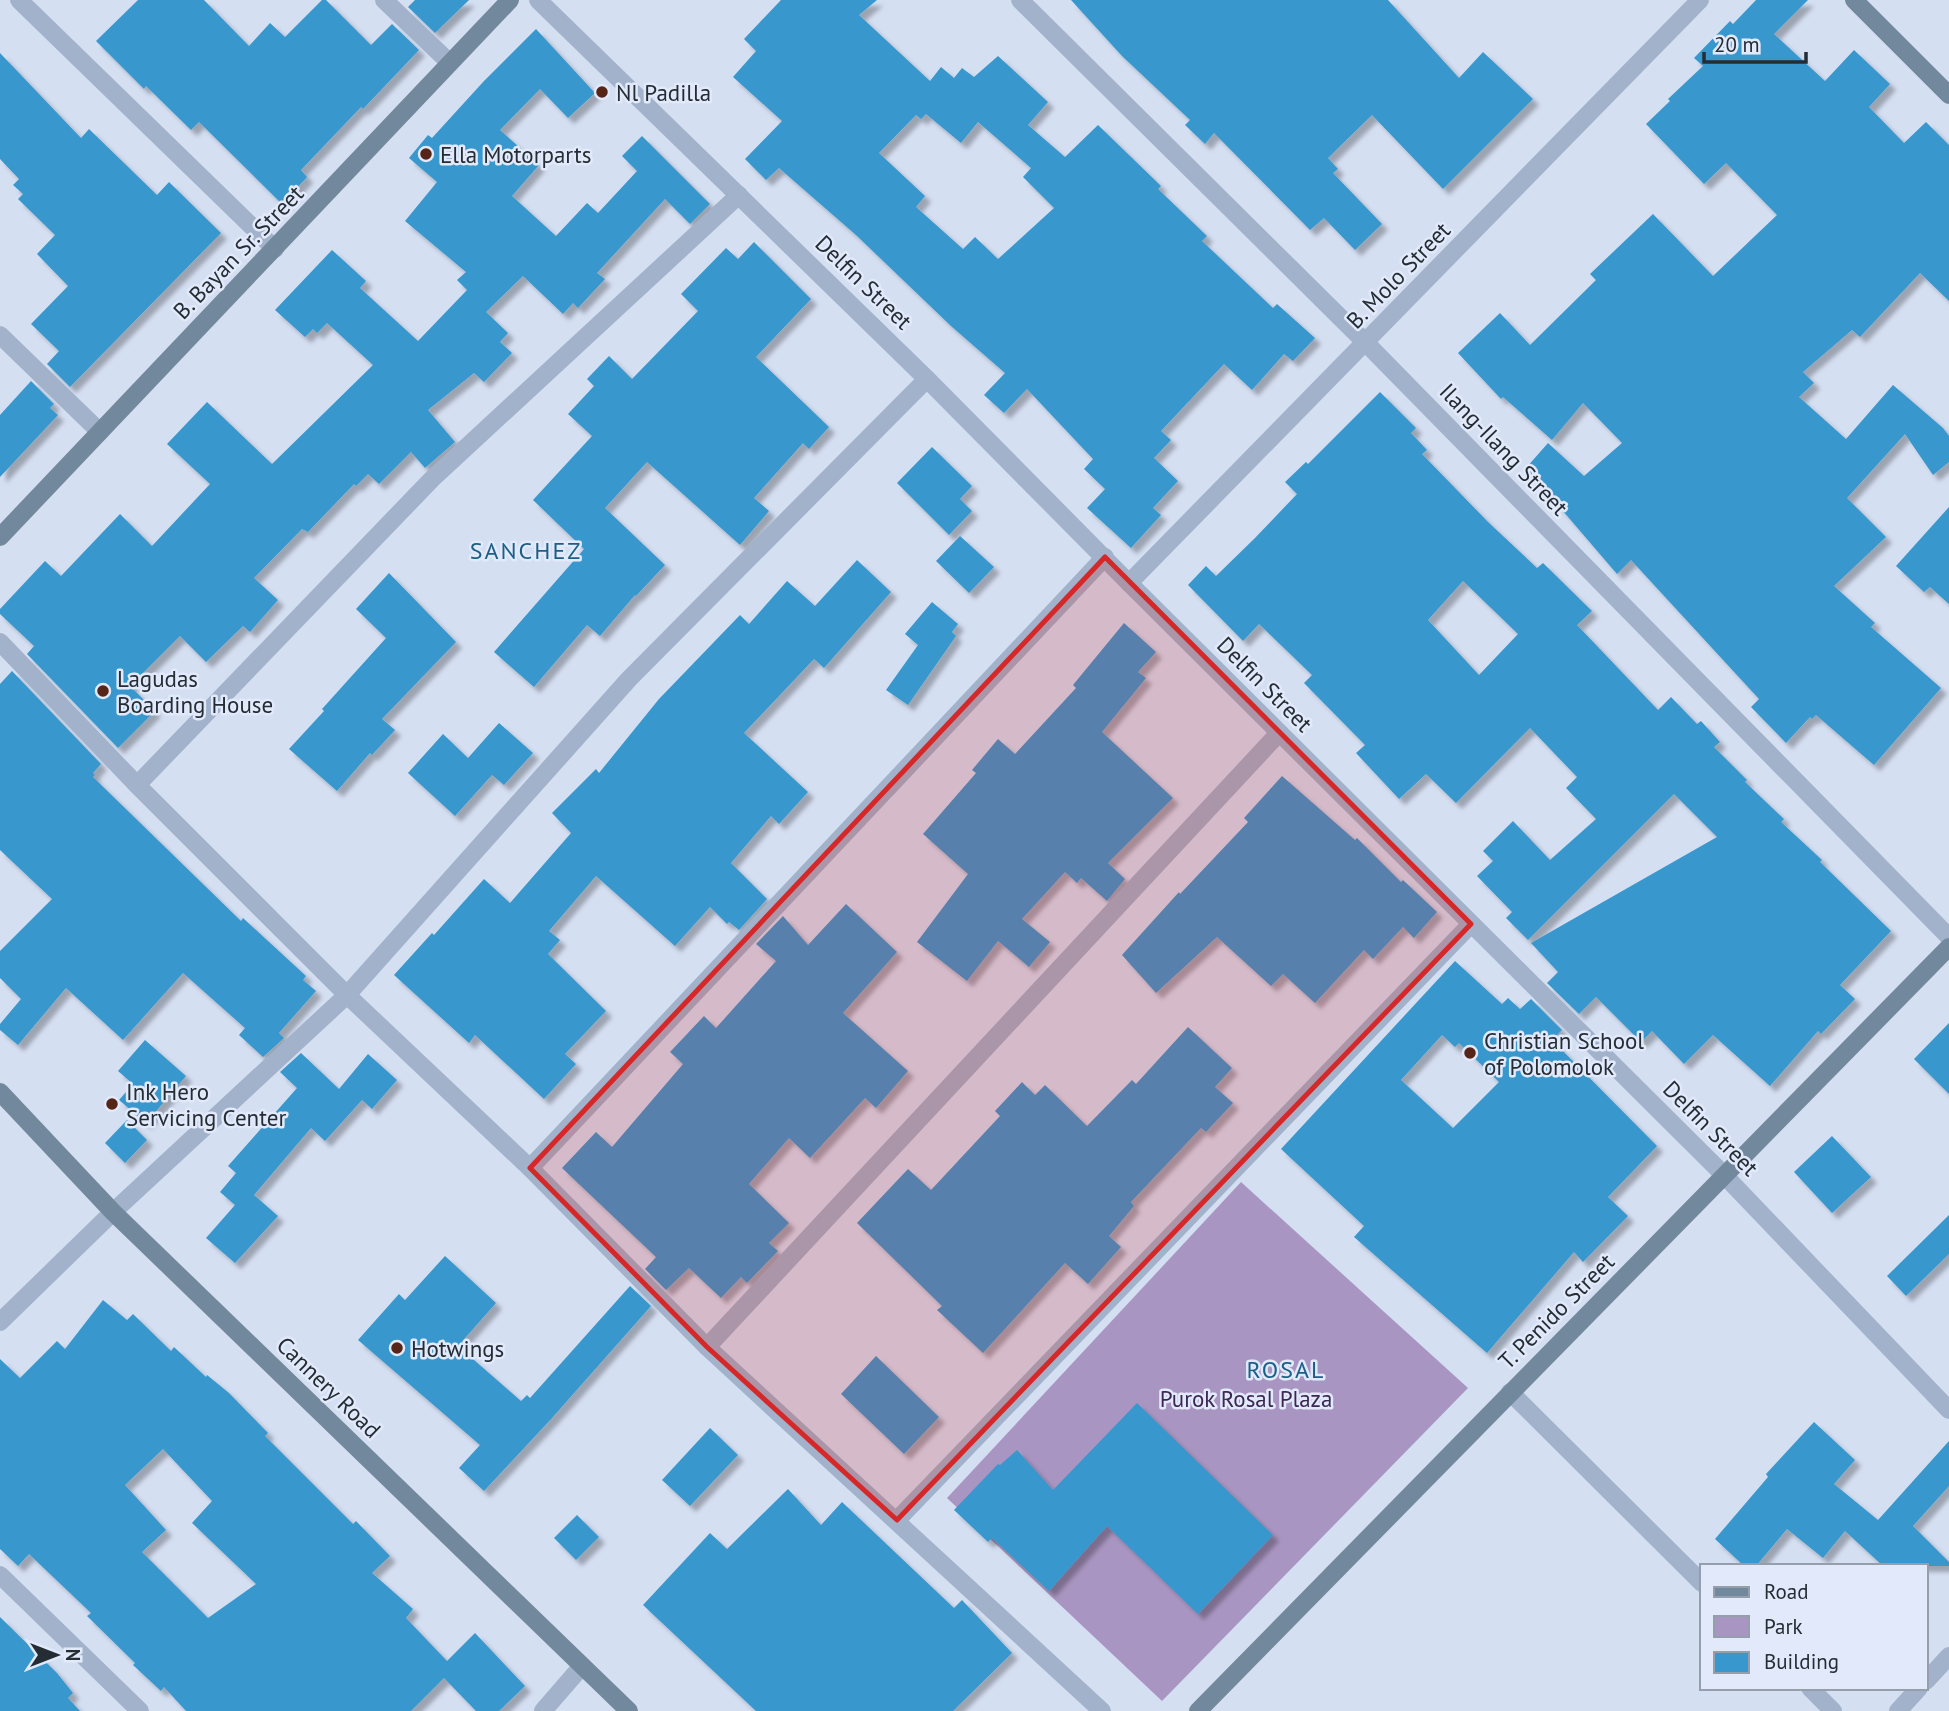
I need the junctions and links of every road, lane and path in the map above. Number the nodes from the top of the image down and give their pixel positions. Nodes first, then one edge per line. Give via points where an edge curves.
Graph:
1 (19, 0) edge
2 (384, 0) edge
3 (510, 0) edge
4 (538, 0) edge
5 (1020, 0) edge
6 (1700, 0) edge
7 (1854, 0) edge
8 (450, 63) junction
9 (1949, 95) edge
10 (739, 195) junction
11 (275, 249) junction
12 (0, 335) edge
13 (1366, 343) junction
14 (927, 379) junction
15 (100, 432) junction
16 (0, 537) edge
17 (1105, 557) junction
18 (1129, 583) junction
19 (0, 642) edge
20 (1279, 733) junction
21 (137, 785) junction
22 (1471, 923) junction
23 (1949, 937) edge
24 (1949, 947) edge
25 (347, 995) junction
26 (0, 1092) edge
27 (530, 1168) junction
28 (1725, 1176) junction
29 (113, 1212) junction
30 (0, 1322) edge
31 (707, 1348) junction
32 (1510, 1392) junction
33 (1949, 1410) edge
34 (897, 1520) junction
35 (0, 1575) edge
36 (1700, 1581) edge
37 (1949, 1656) edge
38 (582, 1666) junction
39 (1928, 1679) edge
40 (1812, 1690) edge
41 (1917, 1690) edge
42 (141, 1711) edge
43 (543, 1711) edge
44 (629, 1711) edge
45 (1102, 1711) edge
46 (1198, 1711) edge
47 (1833, 1711) edge
48 (1898, 1711) edge

1 - 11 street
2 - 8 street
3 - 8 street, B. Bayan Sr. Street
4 - 10 street, Delfin Street
5 - 13 street, Ilang-Ilang Street
6 - 13 street, B. Molo Street
7 - 9 street
8 - 11 street, B. Bayan Sr. Street
10 - 14 street, Delfin Street
10 - 21 street via 432,479
11 - 15 street, B. Bayan Sr. Street
12 - 15 street
13 - 18 street, B. Molo Street
13 - 23 street, Ilang-Ilang Street
14 - 17 street, Delfin Street
14 - 25 street via 629,679
15 - 16 street, B. Bayan Sr. Street
17 - 18 street, Delfin Street
17 - 27 street
18 - 20 street, Delfin Street
19 - 21 street
20 - 22 street, Delfin Street
20 - 31 street
21 - 25 street
22 - 28 street, Delfin Street
22 - 34 street
24 - 28 street, T. Penido Street
25 - 27 street
25 - 29 street
26 - 29 street, Cannery Road
27 - 31 street
28 - 32 street, T. Penido Street
28 - 33 street, Delfin Street
29 - 30 street
29 - 38 street, Cannery Road
31 - 34 street
32 - 36 street
32 - 46 street, T. Penido Street
34 - 45 street
35 - 42 street
37 - 39 street
38 - 43 street
38 - 44 street, Cannery Road
40 - 47 street
41 - 48 street

